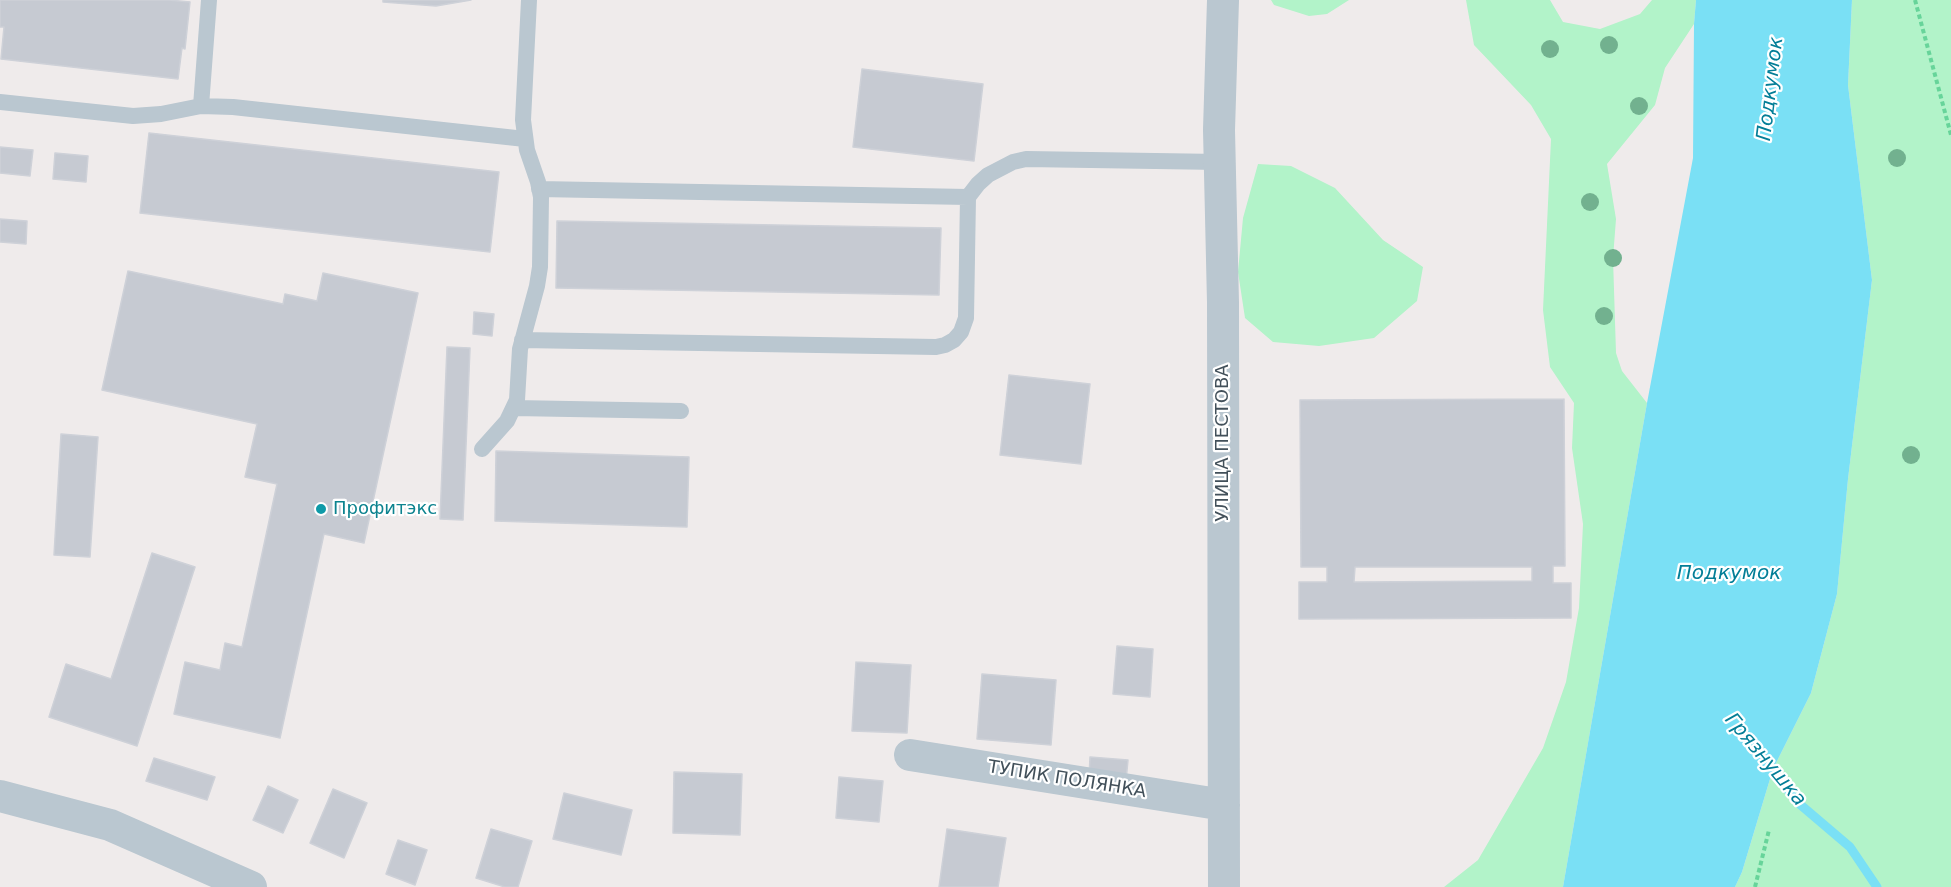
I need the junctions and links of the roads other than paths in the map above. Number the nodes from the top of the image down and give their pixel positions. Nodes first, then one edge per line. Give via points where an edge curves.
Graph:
1 (209, 0) edge
2 (529, 0) edge
3 (1223, 0) edge
4 (0, 102) edge
5 (201, 106) junction
6 (525, 139) junction
7 (1220, 162) junction
8 (539, 189) junction
9 (968, 196) junction
10 (522, 340) junction
11 (514, 408) junction
12 (681, 411) dead end
13 (482, 449) dead end
14 (910, 755) dead end
15 (0, 796) edge
16 (1224, 805) junction
17 (251, 887) edge
18 (1224, 887) edge

1 - 5 lane
2 - 6 lane
3 - 7 street, УЛИЦА ПЕСТОВА
4 - 5 lane via 133,116
5 - 6 lane
6 - 8 lane
7 - 9 lane via 1026,159 988,175
7 - 16 street, УЛИЦА ПЕСТОВА
8 - 9 lane
8 - 10 lane via 540,267
9 - 10 lane via 966,318 961,332 945,345
10 - 11 lane
11 - 12 lane
11 - 13 lane
14 - 16 street, ТУПИК ПОЛЯНКА
15 - 17 street via 110,825
16 - 18 street, УЛИЦА ПЕСТОВА

